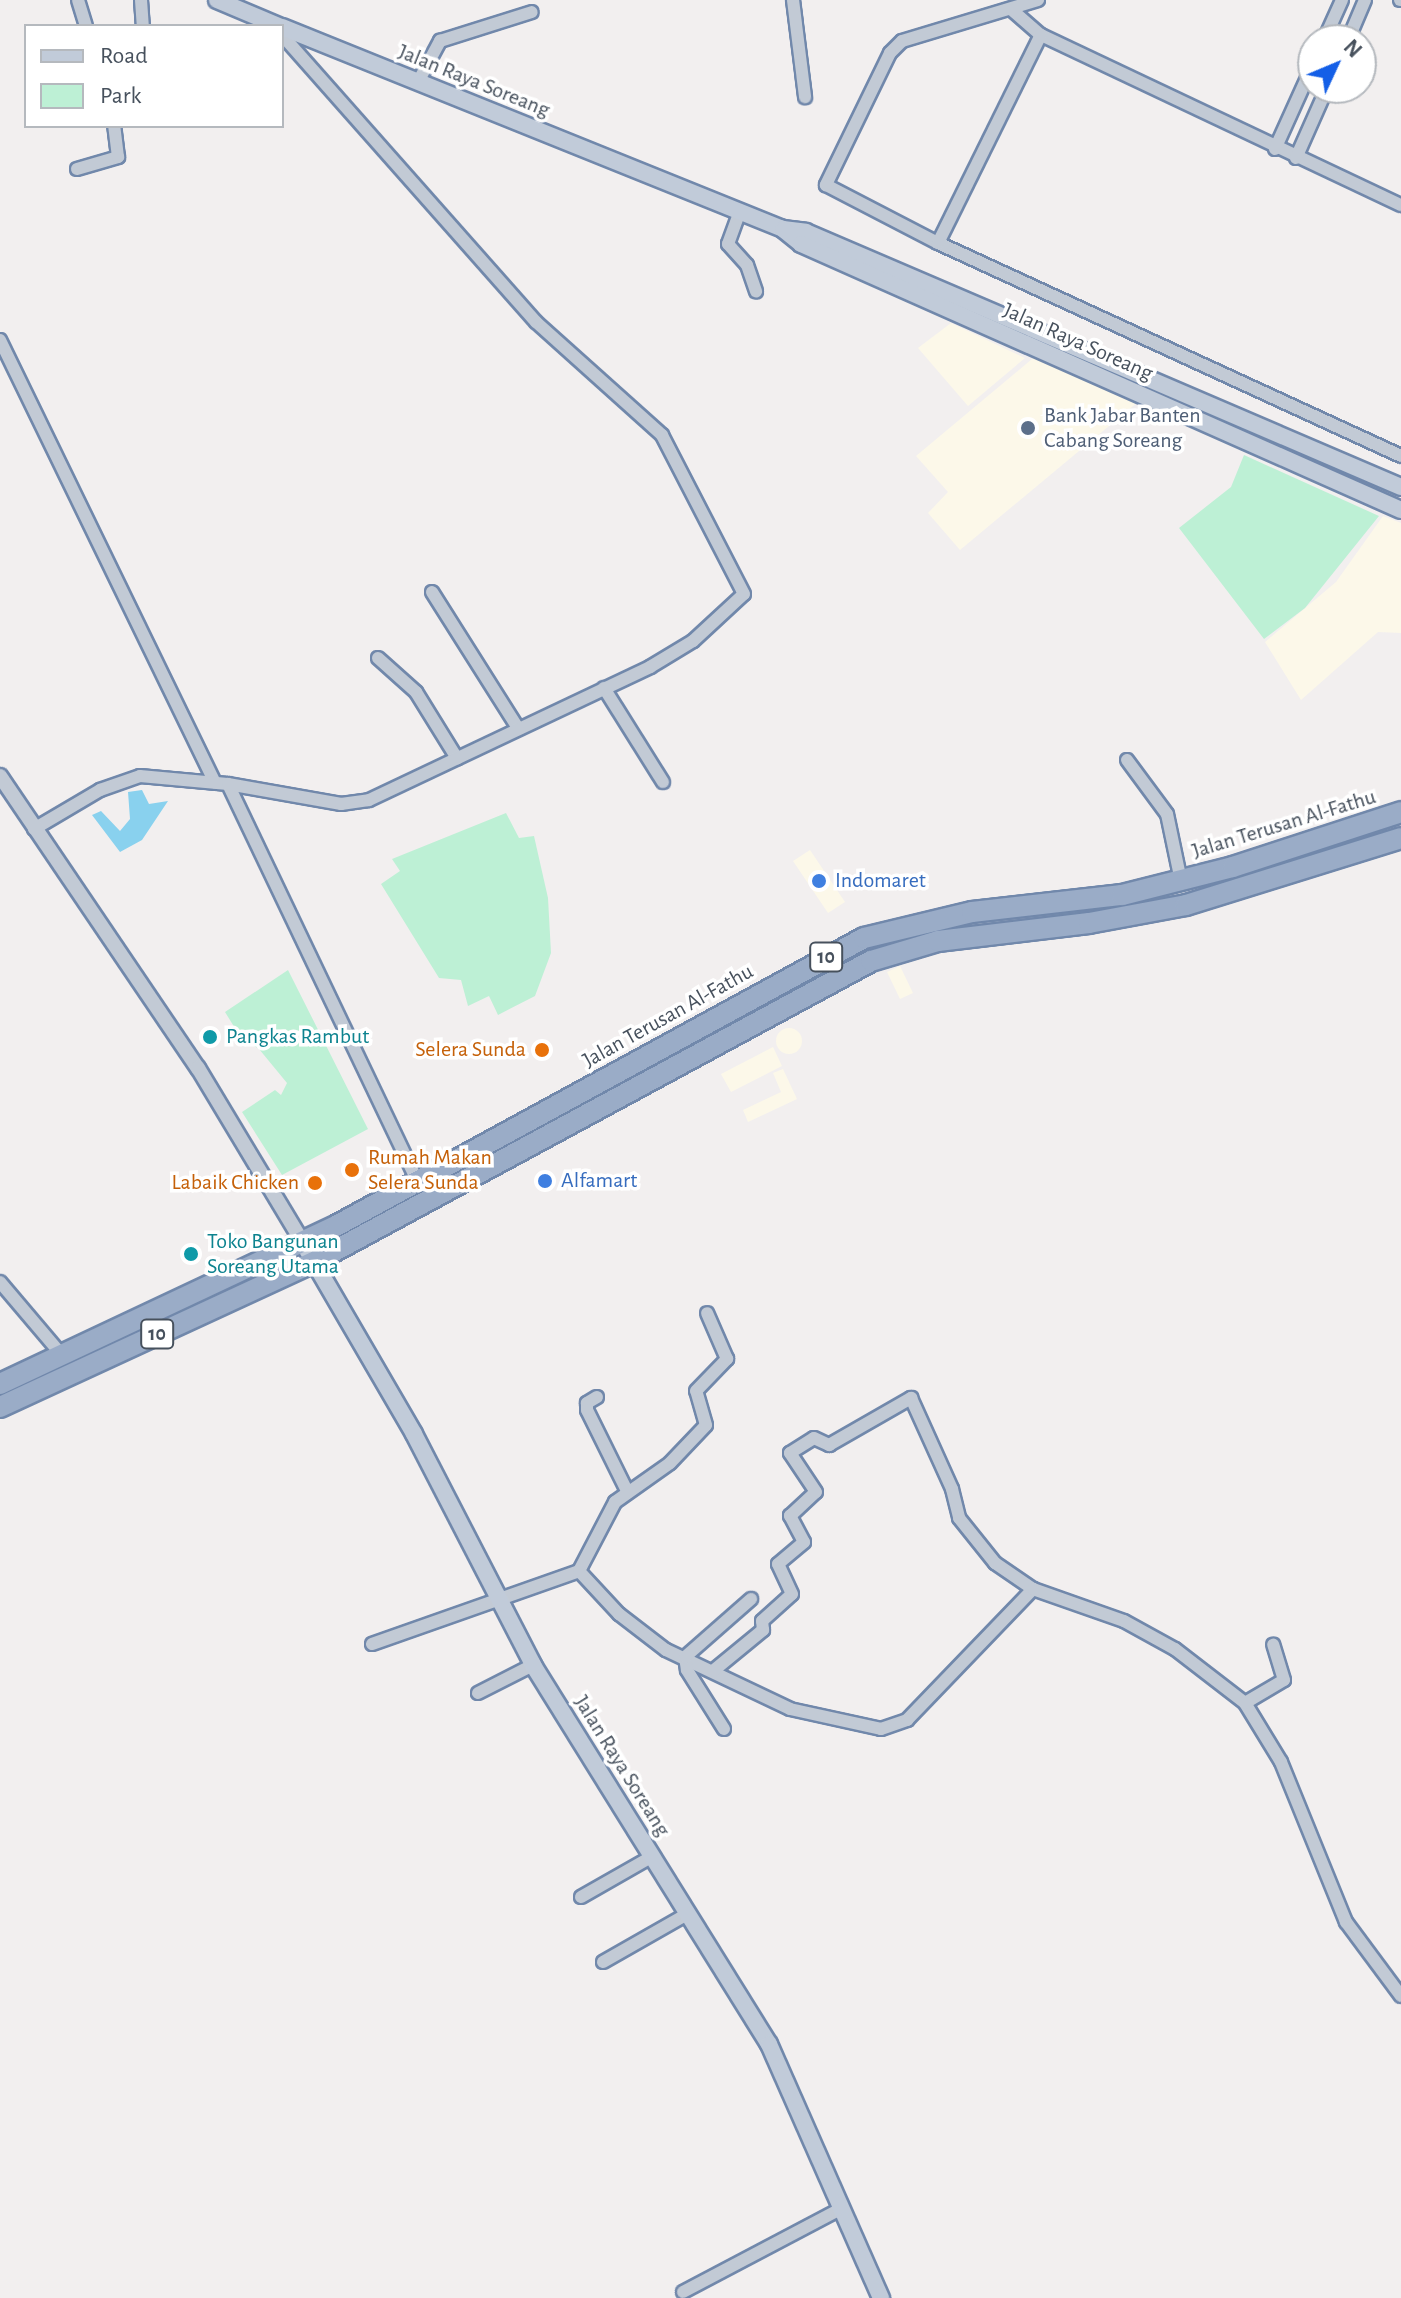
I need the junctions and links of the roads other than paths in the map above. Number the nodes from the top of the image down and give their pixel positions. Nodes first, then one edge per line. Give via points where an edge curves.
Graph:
1 (78, 0) edge
2 (141, 0) edge
3 (217, 0) edge
4 (793, 0) edge
5 (1038, 0) edge
6 (1342, 0) edge
7 (1365, 0) edge
8 (1012, 10) junction
9 (532, 12) dead end
10 (85, 24) edge
11 (143, 24) edge
12 (269, 24) edge
13 (1331, 24) edge
14 (1355, 24) edge
15 (284, 30) edge
16 (284, 35) edge
17 (1041, 35) junction
18 (418, 82) junction
19 (805, 97) dead end
20 (1297, 100) edge
21 (1320, 104) edge
22 (114, 128) edge
23 (1275, 149) junction
24 (1296, 158) junction
25 (77, 169) dead end
26 (1401, 205) edge
27 (740, 211) junction
28 (783, 229) junction
29 (938, 243) junction
30 (756, 291) dead end
31 (0, 340) edge
32 (1401, 456) edge
33 (1401, 487) edge
34 (1401, 510) edge
35 (432, 592) dead end
36 (378, 658) dead end
37 (604, 688) junction
38 (518, 728) junction
39 (457, 758) junction
40 (1127, 760) dead end
41 (0, 776) edge
42 (663, 782) dead end
43 (222, 783) junction
44 (1401, 812) edge
45 (34, 829) junction
46 (1401, 838) edge
47 (1181, 881) junction
48 (417, 1181) junction
49 (303, 1243) junction
50 (314, 1262) junction
51 (0, 1282) edge
52 (707, 1313) dead end
53 (62, 1355) junction
54 (0, 1384) edge
55 (597, 1397) dead end
56 (0, 1407) edge
57 (627, 1491) junction
58 (579, 1571) junction
59 (1033, 1589) junction
60 (751, 1599) dead end
61 (498, 1600) junction
62 (372, 1644) dead end
63 (1273, 1645) dead end
64 (685, 1657) junction
65 (533, 1665) junction
66 (713, 1671) junction
67 (478, 1693) dead end
68 (1245, 1703) junction
69 (724, 1729) dead end
70 (653, 1856) junction
71 (581, 1897) dead end
72 (689, 1913) junction
73 (603, 1962) dead end
74 (1397, 1983) edge
75 (1401, 1996) edge
76 (842, 2208) junction
77 (683, 2292) dead end
78 (881, 2298) edge

1 - 10 street
2 - 11 street
3 - 12 main road, Jalan Raya Soreang
4 - 19 street
5 - 8 street
6 - 13 street
7 - 14 street
8 - 17 street
8 - 29 street via 902,41 890,53 826,185
9 - 18 street via 440,41
15 - 18 main road, Jalan Raya Soreang
16 - 37 street via 536,322 662,435 742,586 741,601 693,641
17 - 23 street
17 - 29 street
18 - 27 main road, Jalan Raya Soreang
20 - 23 street
21 - 24 street
22 - 25 street via 118,157
23 - 24 street
24 - 26 street
27 - 28 main road, Jalan Raya Soreang
27 - 30 street via 728,244 747,265
28 - 33 main road, Jalan Raya Soreang via 806,232
28 - 34 main road, Jalan Raya Soreang via 801,244
29 - 32 street
31 - 43 street
35 - 38 street
36 - 39 street via 416,692
37 - 38 street
37 - 42 street
38 - 39 street
39 - 43 street via 358,804
40 - 47 street via 1167,814
41 - 45 street
43 - 45 street via 140,776 121,780
43 - 48 street
44 - 47 highway, Jalan Terusan Al-Fathu / 10
45 - 49 street via 198,1068
46 - 50 highway, Jalan Terusan Al-Fathu / 10 via 1186,905 938,941 871,961
47 - 48 highway, Jalan Terusan Al-Fathu / 10 via 1122,895 937,918 864,938
48 - 49 highway, Jalan Terusan Al-Fathu / 10
49 - 50 main road, Jalan Raya Soreang
49 - 53 highway, Jalan Terusan Al-Fathu / 10
50 - 56 highway, Jalan Terusan Al-Fathu / 10
50 - 61 main road, Jalan Raya Soreang via 414,1434
51 - 53 street
52 - 57 street via 727,1359 696,1391 706,1425 670,1463
53 - 54 highway, Jalan Terusan Al-Fathu / 10
55 - 57 street via 587,1403 587,1410
57 - 58 street via 603,1520
58 - 61 street
58 - 64 street via 648,1639
59 - 66 street via 907,1720 890,1728 866,1729 790,1709
59 - 66 street via 995,1563 959,1518 952,1489 908,1397 829,1445 814,1438 790,1453 816,1492 790,1516 804,1542 778,1564 792,1594 762,1621 763,1630
59 - 68 street via 1124,1621 1189,1657
60 - 64 street
61 - 62 street
61 - 65 main road, Jalan Raya Soreang
63 - 68 street via 1284,1680
64 - 66 street
64 - 69 street via 690,1676
65 - 67 street
65 - 70 main road, Jalan Raya Soreang
68 - 74 street via 1281,1762 1346,1922
70 - 71 street
70 - 72 main road, Jalan Raya Soreang
72 - 73 street
72 - 76 main road, Jalan Raya Soreang via 783,2070
74 - 75 street
76 - 77 street
76 - 78 main road, Jalan Raya Soreang

